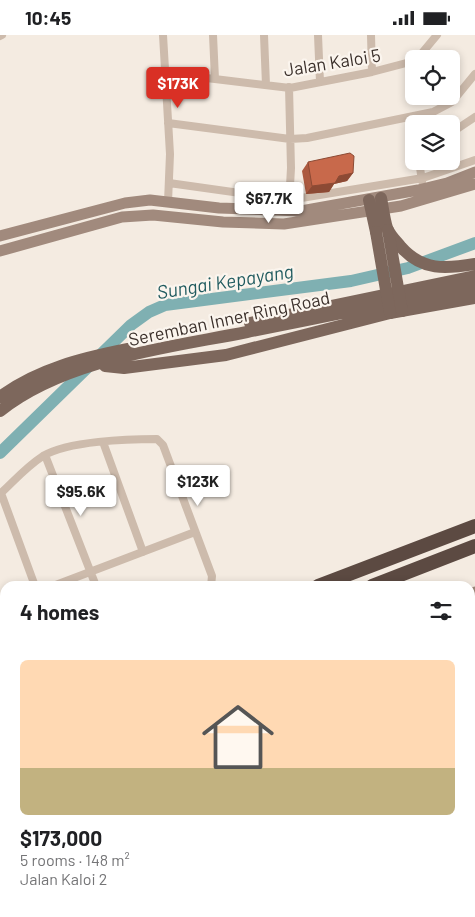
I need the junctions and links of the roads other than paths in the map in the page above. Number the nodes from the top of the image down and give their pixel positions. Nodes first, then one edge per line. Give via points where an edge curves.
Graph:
1 (163, 35) edge
2 (213, 35) edge
3 (264, 35) edge
4 (318, 35) edge
5 (370, 35) edge
6 (437, 35) edge
7 (424, 50) edge
8 (405, 63) edge
9 (372, 72) junction
10 (165, 73) junction
11 (475, 74) edge
12 (215, 79) junction
13 (320, 82) junction
14 (266, 85) junction
15 (289, 87) junction
16 (421, 115) edge
17 (475, 117) edge
18 (405, 119) edge
19 (168, 123) junction
20 (460, 127) edge
21 (290, 139) junction
22 (475, 160) edge
23 (421, 170) edge
24 (475, 172) edge
25 (423, 178) junction
26 (169, 183) junction
27 (475, 184) edge
28 (418, 190) junction
29 (168, 202) junction
30 (288, 205) junction
31 (376, 205) junction
32 (122, 217) junction
33 (223, 222) junction
34 (382, 231) junction
35 (0, 236) edge
36 (0, 251) edge
37 (475, 264) edge
38 (475, 276) edge
39 (475, 288) edge
40 (475, 298) edge
41 (396, 312) junction
42 (134, 352) junction
43 (97, 365) junction
44 (0, 397) edge
45 (0, 411) edge
46 (103, 443) junction
47 (45, 455) junction
48 (1, 494) edge
49 (475, 526) edge
50 (196, 533) junction
51 (475, 546) edge
52 (143, 553) junction
53 (91, 572) junction
54 (34, 581) edge
55 (67, 581) edge
56 (94, 581) edge
57 (212, 581) edge
58 (331, 581) edge
59 (385, 581) edge

1 - 10 street
2 - 12 street
3 - 14 street
4 - 13 street
5 - 9 street
6 - 7 street
8 - 9 street, Jalan Kaloi 5
9 - 13 street, Jalan Kaloi 5
10 - 12 street, Jalan Kaloi 5
10 - 19 street
11 - 16 street via 452,102
12 - 14 street, Jalan Kaloi 5
13 - 15 street, Jalan Kaloi 5
14 - 15 street, Jalan Kaloi 5
15 - 21 street
17 - 20 street
18 - 21 street
19 - 21 street
19 - 26 street
21 - 30 street
22 - 25 street
23 - 25 street
24 - 28 street
25 - 28 street
25 - 30 street
26 - 29 street
26 - 30 street
27 - 31 street
28 - 31 street
29 - 30 street via 219,208
29 - 32 street via 159,208 136,211
29 - 33 street via 174,209 216,217
29 - 35 street via 125,203
30 - 31 street
31 - 33 street via 284,224
31 - 34 main road
32 - 33 street via 168,216
32 - 36 street
34 - 37 main road via 421,264 448,269
34 - 41 main road, bridge
38 - 42 main road, Seremban Inner Ring Road
39 - 42 main road, Seremban Inner Ring Road
40 - 41 main road
41 - 43 main road via 226,355 124,368
42 - 43 main road, Seremban Inner Ring Road
42 - 44 main road, Seremban Inner Ring Road via 65,364 33,376
43 - 45 main road, Seremban Inner Ring Road via 52,381
46 - 47 street
46 - 50 street via 157,439 163,445
46 - 52 street
47 - 48 street via 23,471
47 - 53 street
48 - 54 street
49 - 58 highway
50 - 52 street
50 - 57 street
51 - 59 highway
52 - 53 street
53 - 55 street
53 - 56 street

